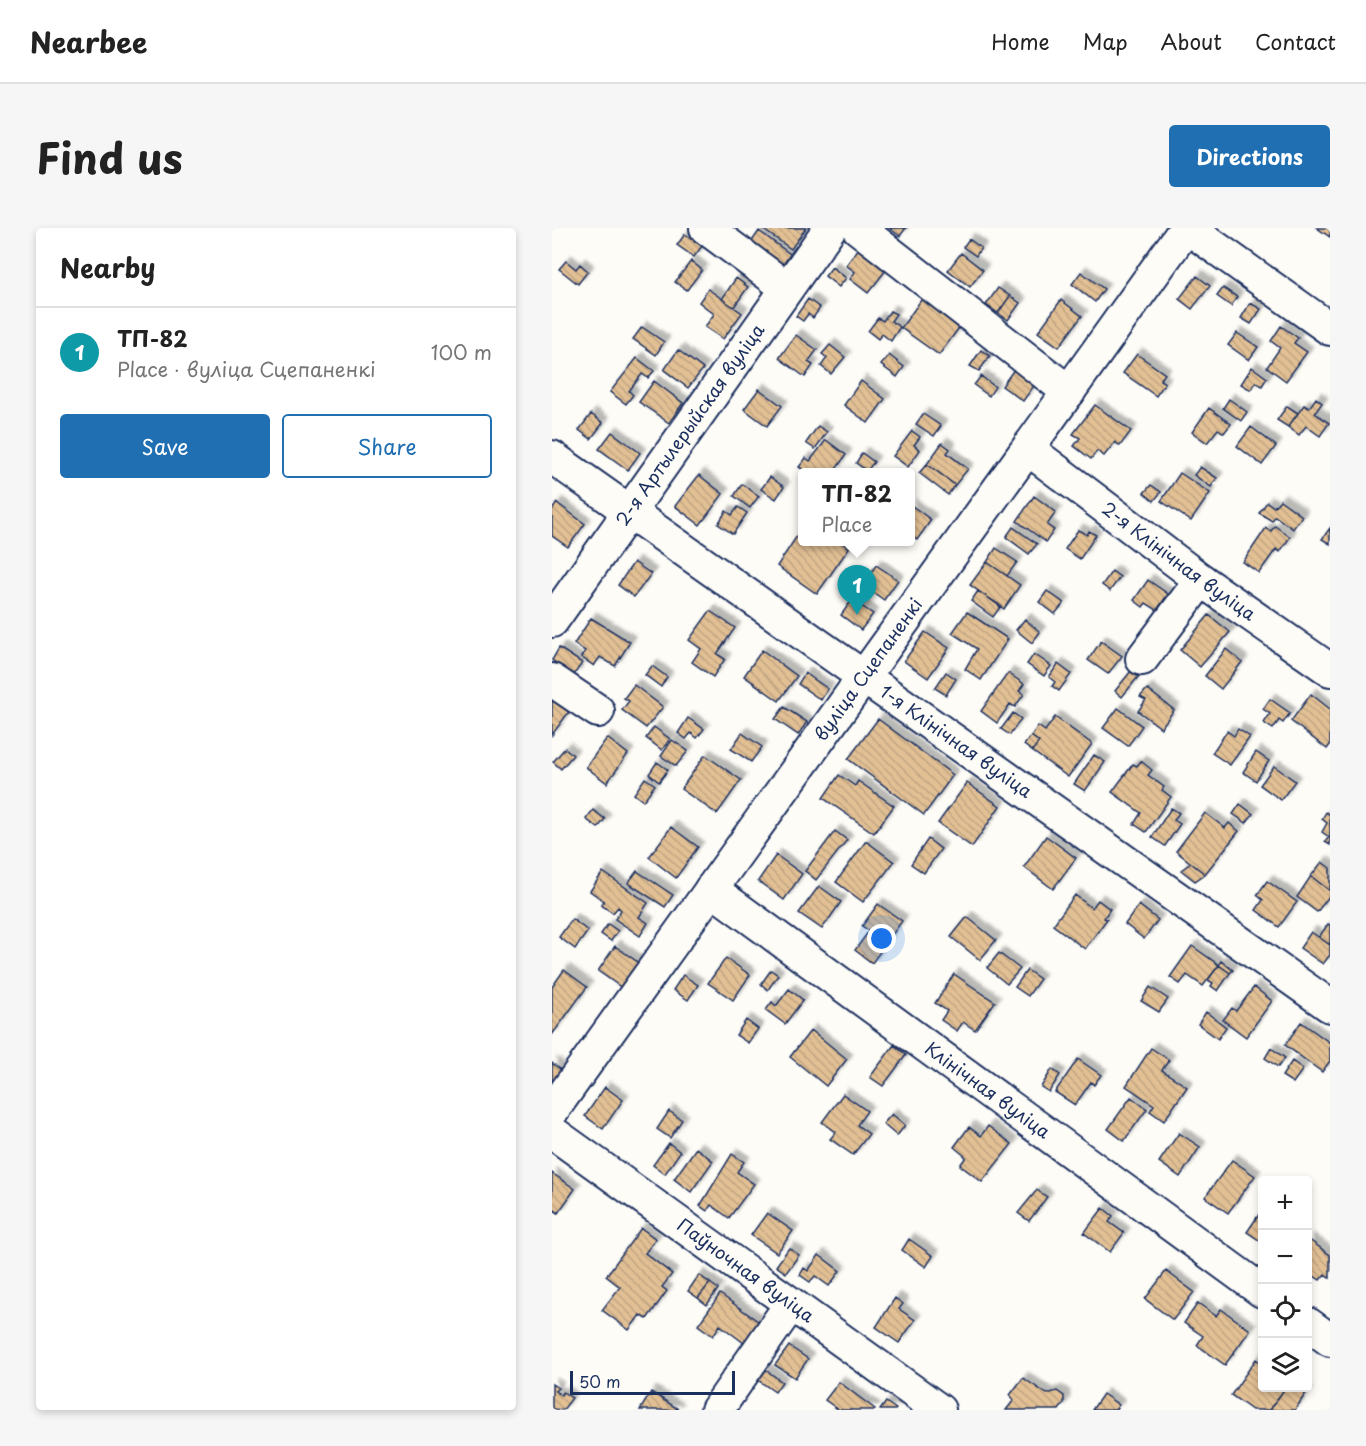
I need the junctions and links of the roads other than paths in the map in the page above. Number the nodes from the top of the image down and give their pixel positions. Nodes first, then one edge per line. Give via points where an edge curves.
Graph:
1 (706, 228) edge
2 (830, 228) edge
3 (858, 228) edge
4 (1187, 228) edge
5 (787, 288) junction
6 (1330, 329) edge
7 (1068, 392) junction
8 (1028, 449) junction
9 (552, 457) edge
10 (630, 511) junction
11 (1202, 580) junction
12 (552, 621) edge
13 (1142, 659) dead end
14 (1330, 670) edge
15 (863, 678) junction
16 (552, 680) edge
17 (598, 711) dead end
18 (711, 889) junction
19 (1330, 1006) edge
20 (552, 1111) edge
21 (552, 1132) edge
22 (1258, 1287) edge
23 (791, 1304) junction
24 (1312, 1327) edge
25 (1330, 1340) edge
26 (717, 1410) edge
27 (939, 1410) edge

1 - 5 street
2 - 5 street, 2-я Артылерыйская вуліца
3 - 7 street
4 - 6 street
4 - 7 street, вуліца Сцепаненкі
5 - 10 street, 2-я Артылерыйская вуліца
7 - 8 street, вуліца Сцепаненкі
8 - 11 street, 2-я Клінічная вуліца
8 - 15 street, вуліца Сцепаненкі
9 - 10 street, 1-я Клінічная вуліца
10 - 12 street, 2-я Артылерыйская вуліца
10 - 15 street, 1-я Клінічная вуліца
11 - 13 street
11 - 14 street, 2-я Клінічная вуліца
15 - 18 street, вуліца Сцепаненкі
15 - 19 street, 1-я Клінічная вуліца
16 - 17 street
18 - 20 street, вуліца Сцепаненкі
18 - 22 street, Клінічная вуліца
21 - 23 street, Паўночная вуліца
23 - 26 street
23 - 27 street, Паўночная вуліца
24 - 25 street

